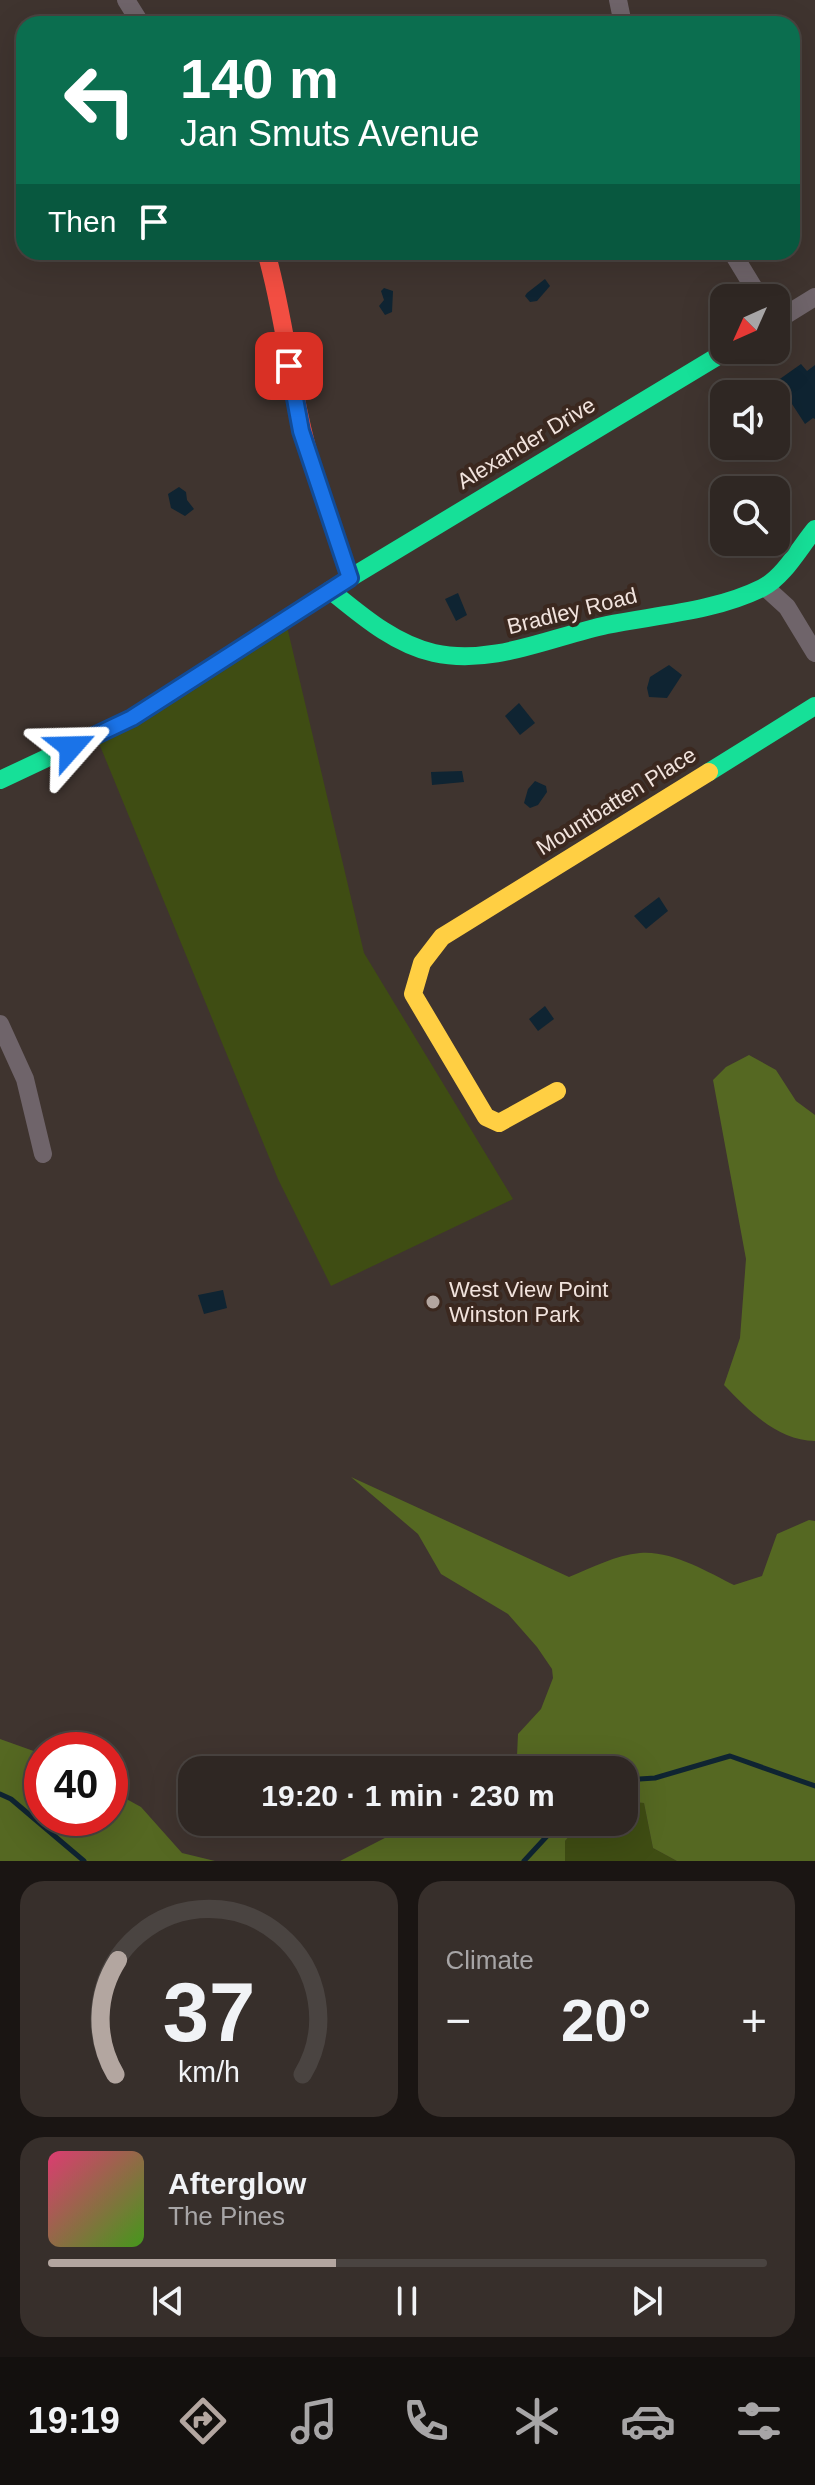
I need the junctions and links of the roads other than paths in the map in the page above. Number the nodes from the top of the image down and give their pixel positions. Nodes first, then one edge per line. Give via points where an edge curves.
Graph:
1 (268, 260) edge
2 (737, 260) edge
3 (751, 284) edge
4 (815, 297) edge
5 (790, 312) edge
6 (710, 361) edge
7 (815, 529) edge
8 (350, 578) junction
9 (765, 587) junction
10 (330, 590) junction
11 (815, 653) edge
12 (815, 706) edge
13 (0, 780) edge
14 (0, 1024) edge
15 (557, 1091) dead end
16 (43, 1154) dead end

1 - 8 street via 301,431
2 - 3 street
4 - 5 street
6 - 8 street, Alexander Drive
7 - 9 street
8 - 10 street, Alexander Drive
9 - 10 street, Bradley Road via 495,654 467,656 435,654 402,641
9 - 11 street via 787,607
10 - 13 street, Alexander Drive via 132,718
12 - 15 street, Mountbatten Place via 442,937 422,963 413,994 486,1117 499,1123
14 - 16 street via 25,1079

